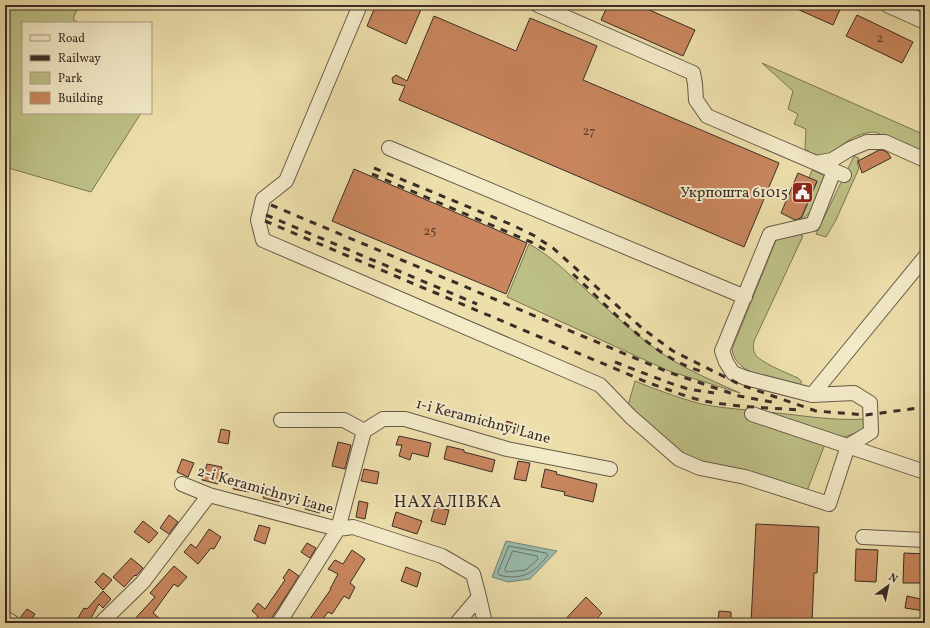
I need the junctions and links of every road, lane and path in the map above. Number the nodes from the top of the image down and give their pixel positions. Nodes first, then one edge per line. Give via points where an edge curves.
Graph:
1 (360, 5) edge
2 (538, 5) edge
3 (887, 5) edge
4 (925, 22) edge
5 (389, 148) dead end
6 (925, 160) edge
7 (816, 163) junction
8 (925, 258) edge
9 (745, 297) junction
10 (812, 395) junction
11 (752, 414) dead end
12 (281, 420) dead end
13 (364, 431) junction
14 (848, 446) junction
15 (610, 470) dead end
16 (925, 472) edge
17 (182, 484) dead end
18 (209, 495) junction
19 (338, 529) junction
20 (863, 537) dead end
21 (925, 540) edge
22 (479, 597) junction
23 (5, 618) edge
24 (13, 623) edge
25 (101, 623) edge
26 (279, 623) edge
27 (458, 623) edge
28 (485, 623) edge

1 - 14 street via 286,181 263,199 258,220 263,240 600,385 631,417 679,459 700,468 745,477 829,504
2 - 7 street via 693,73 696,100 707,116
3 - 4 street
5 - 9 street
6 - 7 street via 885,142 867,142 832,160
7 - 9 street via 839,173 813,224 770,234
8 - 10 street
9 - 10 street via 722,350 733,373
10 - 14 street via 854,393 870,403 871,432
11 - 14 street
12 - 13 street via 344,420
13 - 15 street, 1-i Keramichnyi Lane via 383,420 404,418 507,449
13 - 19 street
14 - 16 street
17 - 18 street, 2-i Keramichnyi Lane
18 - 19 street, 2-i Keramichnyi Lane
18 - 25 street via 143,582
19 - 22 street, 2-i Keramichnyi Lane via 353,527 442,556 473,574
19 - 26 street
20 - 21 street
22 - 27 street
22 - 28 street
23 - 24 street

